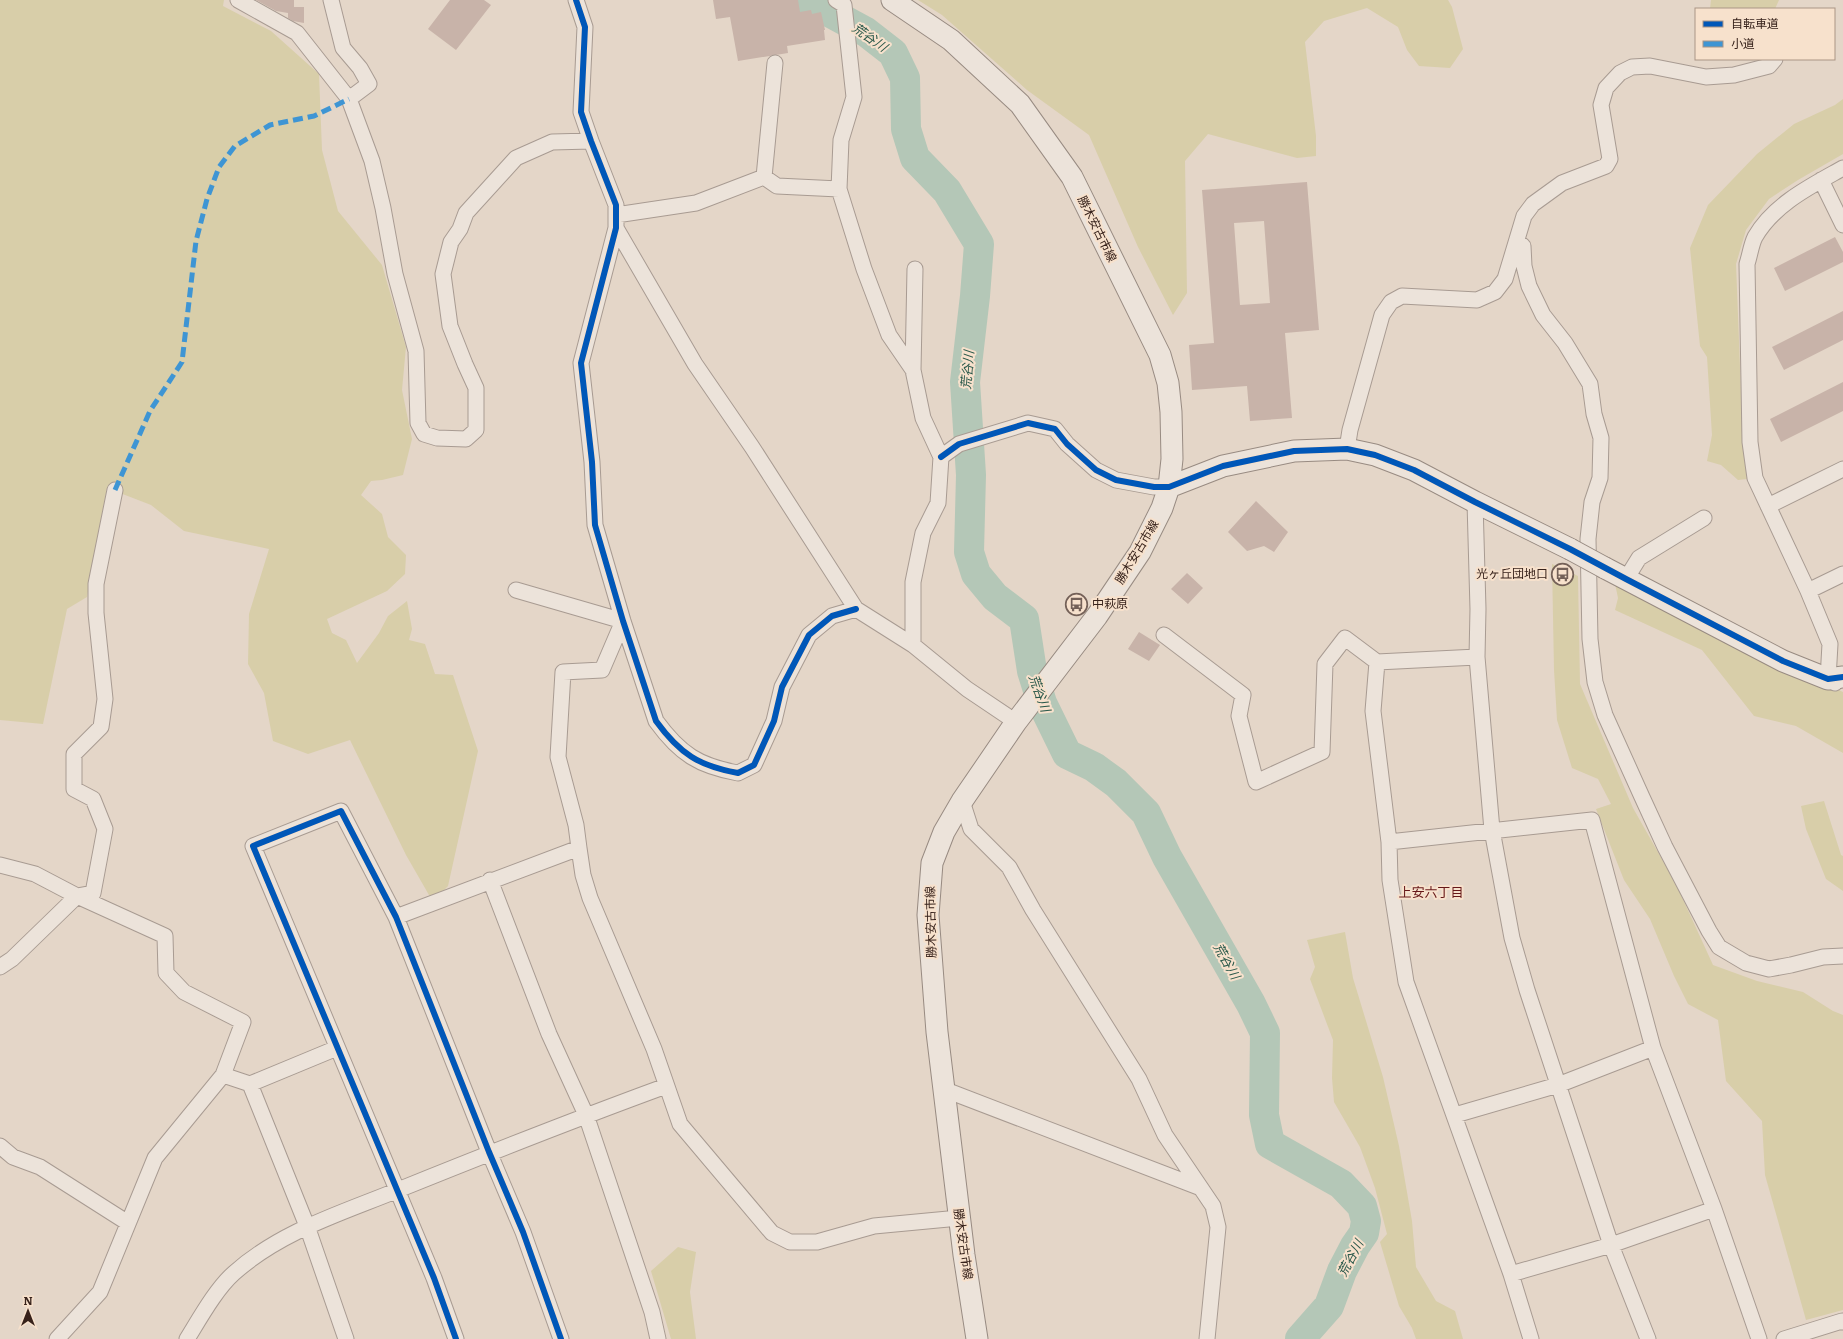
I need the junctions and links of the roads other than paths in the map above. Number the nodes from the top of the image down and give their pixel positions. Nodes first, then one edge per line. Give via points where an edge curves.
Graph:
1 (238, 0) edge
2 (331, 0) edge
3 (576, 0) edge
4 (836, 0) edge
5 (892, 0) edge
6 (1774, 60) edge
7 (775, 63) dead end
8 (349, 99) junction
9 (591, 141) junction
10 (1843, 168) edge
11 (764, 176) junction
12 (1821, 180) junction
13 (839, 189) junction
14 (616, 221) junction
15 (1843, 225) edge
16 (1517, 241) junction
17 (914, 269) dead end
18 (913, 370) junction
19 (1347, 449) junction
20 (941, 457) junction
21 (1843, 470) edge
22 (1169, 487) junction
23 (115, 490) dead end
24 (1475, 502) junction
25 (1768, 506) junction
26 (1704, 518) dead end
27 (1843, 574) edge
28 (1626, 580) junction
29 (516, 590) dead end
30 (1808, 591) junction
31 (856, 608) junction
32 (622, 621) junction
33 (1164, 634) dead end
34 (913, 645) junction
35 (1477, 657) junction
36 (1377, 662) junction
37 (1838, 681) edge
38 (1020, 716) junction
39 (962, 802) junction
40 (1492, 830) junction
41 (1389, 842) junction
42 (579, 848) junction
43 (0, 865) edge
44 (490, 880) junction
45 (77, 896) junction
46 (396, 917) junction
47 (1843, 956) edge
48 (0, 967) edge
49 (337, 1048) junction
50 (1653, 1048) junction
51 (223, 1076) junction
52 (250, 1084) junction
53 (1558, 1085) junction
54 (666, 1086) junction
55 (942, 1089) junction
56 (586, 1115) junction
57 (1455, 1115) junction
58 (0, 1146) edge
59 (489, 1152) junction
60 (1201, 1188) junction
61 (397, 1191) junction
62 (1714, 1209) junction
63 (959, 1218) junction
64 (128, 1223) junction
65 (307, 1226) junction
66 (1611, 1245) junction
67 (1511, 1274) junction
68 (1843, 1322) edge
69 (57, 1339) edge
70 (187, 1339) edge
71 (346, 1339) edge
72 (456, 1339) edge
73 (561, 1339) edge
74 (658, 1339) edge
75 (977, 1339) edge
76 (1207, 1339) edge
77 (1531, 1339) edge
78 (1648, 1339) edge
79 (1759, 1339) edge
80 (1784, 1339) edge

1 - 8 street via 297,33
2 - 8 street via 343,48 360,68 369,84
3 - 9 street via 586,27 581,112
4 - 13 street via 844,5 854,97 841,140
5 - 22 main road, 勝木安古市線 via 951,40 1020,104 1072,177 1160,355 1168,383 1171,412 1172,459
6 - 16 street via 1769,66 1734,75 1706,77 1650,66 1632,67 1620,73 1606,88 1601,105 1610,159 1606,166 1562,183 1533,204 1524,216
7 - 11 street
8 - 9 street via 372,161 395,274 416,351 418,423 424,434 437,438 466,438 476,430 476,388 450,326 443,274 451,242 460,229 466,213 516,158 552,142
9 - 14 street via 616,205
10 - 12 street
11 - 13 street via 776,186
11 - 14 street via 696,203
12 - 15 street
12 - 25 street via 1772,214 1755,238 1747,264 1750,442 1755,478
13 - 18 street via 864,268 890,335
14 - 31 street via 694,364
14 - 32 street via 581,363 592,462 595,525
16 - 19 street via 1505,279 1495,292 1477,300 1402,296 1391,302 1382,315
16 - 47 street via 1523,246 1529,286 1543,315 1565,343 1590,384 1594,414 1601,438 1600,478 1592,502 1588,539 1590,639 1595,682 1605,715 1642,797 1709,932 1719,947 1746,962 1769,969 1823,957
17 - 18 street
18 - 20 street via 923,418
19 - 22 main road via 1294,451 1223,466
19 - 24 main road via 1375,455 1414,470
20 - 22 street via 959,444 1028,423 1055,429 1067,444 1096,470 1116,480
20 - 34 street via 938,503 923,533 913,582
21 - 25 street
22 - 38 main road, 勝木安古市線 via 1162,508 1140,552 1097,616
23 - 45 street via 96,584 96,613 105,699 101,727 74,754 74,789 93,799 105,829 93,893
24 - 28 main road, bridge
24 - 35 street
25 - 30 street
26 - 28 street via 1639,558
27 - 30 street
28 - 37 main road via 1782,660
29 - 32 street
30 - 37 street via 1830,644
31 - 32 street via 832,616 809,635 782,687 774,721 754,764 738,774 698,762 665,733 656,721
31 - 34 street
32 - 42 street via 602,670 563,672 558,757 576,825
33 - 36 street via 1243,695 1239,716 1256,782 1322,752 1325,664 1345,638
34 - 38 street via 967,689
35 - 36 street
35 - 40 street
36 - 41 street via 1373,711
38 - 39 main road, 勝木安古市線
39 - 55 main road, 勝木安古市線 via 944,832 932,863 930,885 928,915
39 - 60 street via 971,829 1009,867 1033,910 1139,1079 1165,1135
40 - 41 street
40 - 50 street via 1592,820
40 - 53 street via 1512,938
41 - 57 street via 1390,880 1406,982
42 - 44 street
42 - 54 street via 590,898 654,1049
43 - 45 street via 35,874
44 - 46 street
44 - 56 street via 549,1034
45 - 48 street via 12,959
45 - 51 street via 165,936 166,973 184,992 243,1022
46 - 49 street via 341,811 253,846
46 - 59 street
49 - 52 street
49 - 61 street
50 - 53 street
50 - 62 street
51 - 52 street
51 - 64 street via 155,1158
52 - 65 street
53 - 57 street
53 - 66 street
54 - 56 street
54 - 63 street via 680,1124 772,1233 790,1242 817,1242 874,1226
55 - 60 street
55 - 63 main road, 勝木安古市線
56 - 59 street
56 - 74 street via 652,1312
57 - 67 street
58 - 64 street via 13,1157 40,1168
59 - 61 street
59 - 73 street via 523,1232
60 - 76 street via 1213,1206 1218,1227
61 - 65 street
61 - 72 street via 434,1278
62 - 66 street
62 - 79 street
63 - 75 main road, 勝木安古市線
64 - 69 street via 100,1292
65 - 70 street via 270,1246 233,1273 207,1306
65 - 71 street
66 - 67 street
66 - 78 street
67 - 77 street
68 - 80 street

